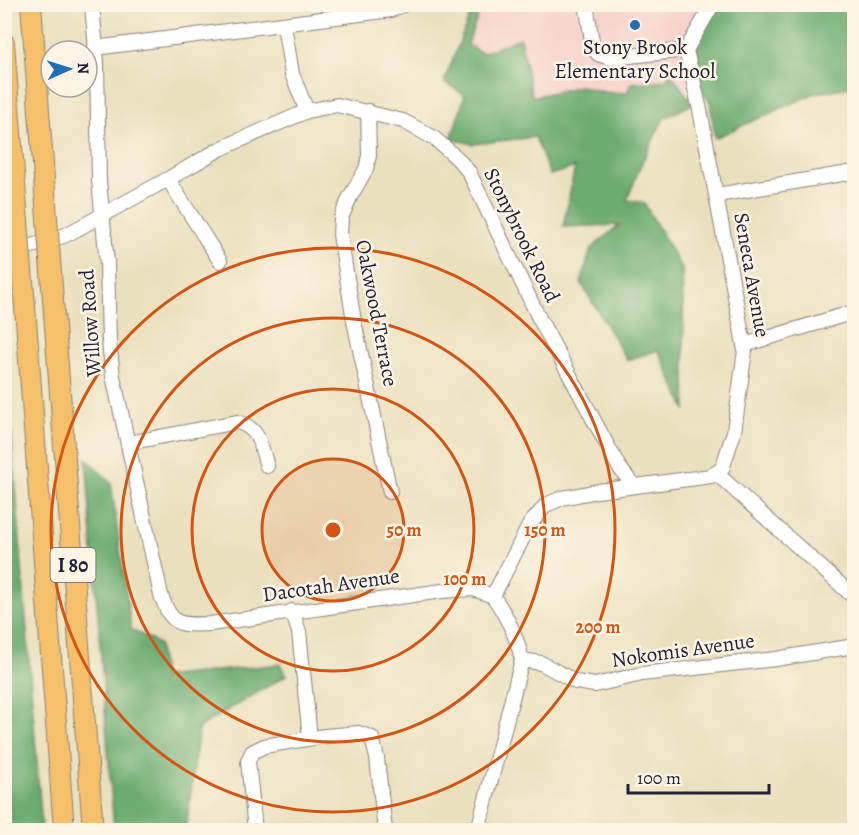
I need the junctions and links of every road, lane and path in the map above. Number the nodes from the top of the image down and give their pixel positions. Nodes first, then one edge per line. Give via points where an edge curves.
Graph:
1 (31, 4) edge
2 (92, 4) edge
3 (405, 4) edge
4 (586, 4) edge
5 (713, 4) edge
6 (284, 25) junction
7 (94, 39) edge
8 (4, 44) edge
9 (99, 48) edge
10 (686, 50) junction
11 (97, 99) edge
12 (307, 111) junction
13 (368, 111) junction
14 (855, 172) edge
15 (168, 179) junction
16 (717, 195) junction
17 (102, 216) junction
18 (4, 255) edge
19 (220, 261) dead end
20 (855, 312) edge
21 (744, 345) junction
22 (128, 443) junction
23 (267, 466) dead end
24 (716, 473) junction
25 (633, 485) junction
26 (390, 492) dead end
27 (493, 596) junction
28 (855, 597) edge
29 (292, 611) junction
30 (183, 625) joint
31 (855, 646) edge
32 (522, 660) junction
33 (310, 738) junction
34 (64, 831) edge
35 (93, 831) edge
36 (255, 831) edge
37 (385, 831) edge
38 (478, 831) edge

1 - 35 highway, I 80, bridge
2 - 7 street, Willow Road
3 - 6 street via 391,10
4 - 10 street via 593,47 598,54 611,58
5 - 10 street
6 - 9 street
6 - 12 street via 292,75
8 - 34 highway, I 80, bridge
10 - 16 street, Seneca Avenue
11 - 17 street, Willow Road
12 - 13 street, Stonybrook Road via 337,105
12 - 15 street, Stonybrook Road via 220,149
13 - 25 street, Stonybrook Road via 403,121 434,138 469,172 539,318 619,467
13 - 26 street, Oakwood Terrace via 369,156 342,218 340,235
14 - 16 street
15 - 17 street, Stonybrook Road
15 - 19 street
16 - 21 street, Seneca Avenue
17 - 18 street, Stonybrook Road via 66,235
17 - 22 street, Willow Road via 113,376
20 - 21 street
21 - 24 street, Seneca Avenue via 734,432 722,470
22 - 23 street via 237,422 249,426 256,434
22 - 30 street, Willow Road via 161,595 172,619
24 - 25 street
24 - 28 street
25 - 27 street via 562,498 546,505 530,524
27 - 29 street, Dacotah Avenue via 473,589 442,591
27 - 32 street via 514,633
29 - 30 street, Dacotah Avenue
29 - 33 street via 299,632
31 - 32 street, Nokomis Avenue via 642,674 595,685 576,682 542,663
32 - 38 street
33 - 36 street via 264,746 252,752 248,761
33 - 37 street via 359,733 372,738

